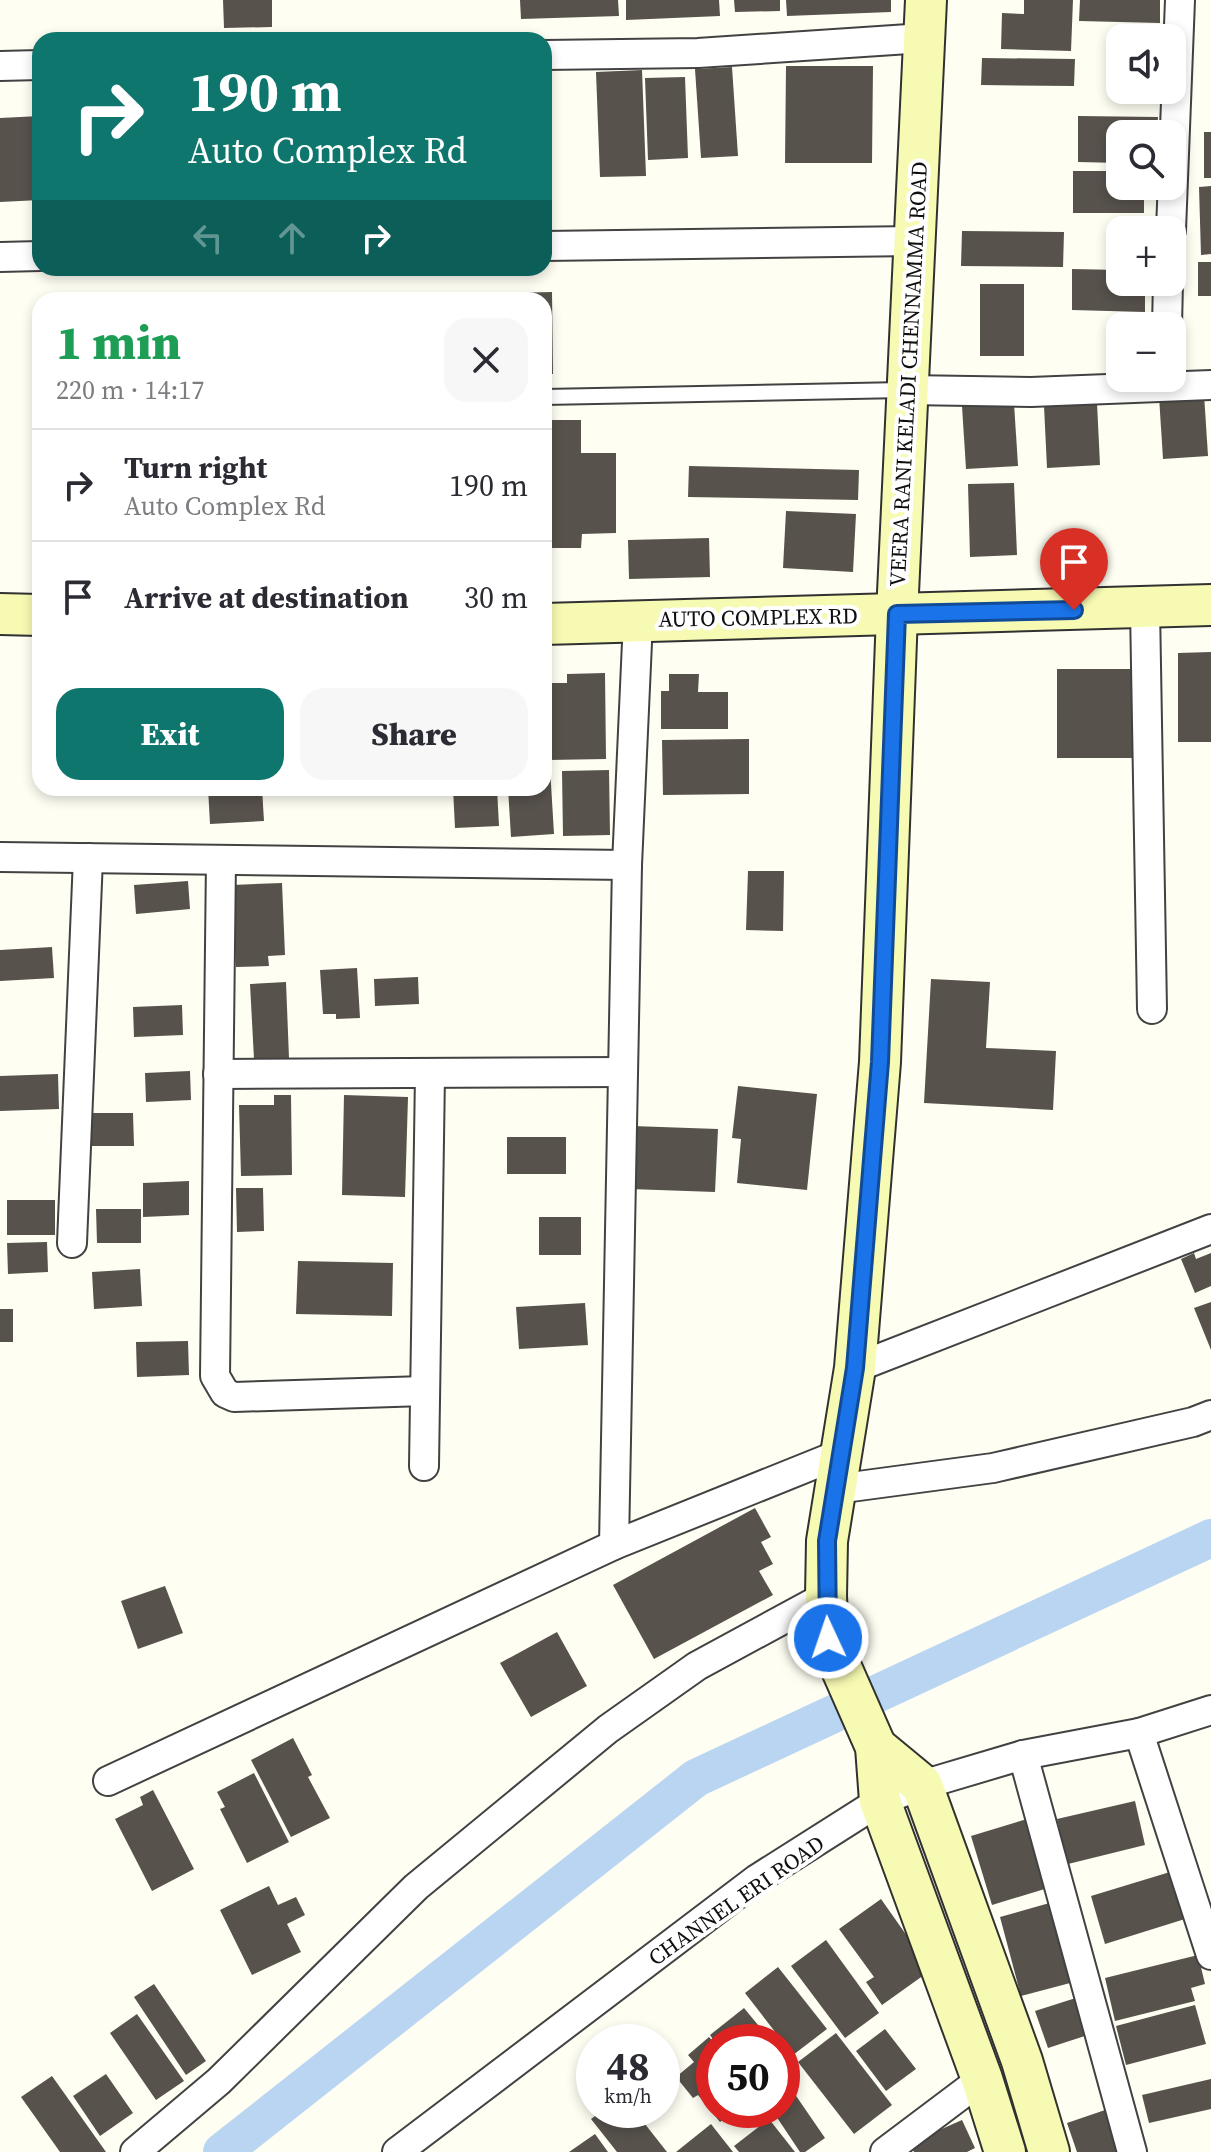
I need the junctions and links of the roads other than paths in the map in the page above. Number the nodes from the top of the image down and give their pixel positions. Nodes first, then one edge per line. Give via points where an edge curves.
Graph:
1 (1180, 0) edge
2 (925, 19) edge
3 (552, 55) edge
4 (32, 65) edge
5 (0, 66) edge
6 (1172, 216) edge
7 (915, 241) junction
8 (552, 246) edge
9 (32, 256) edge
10 (0, 257) edge
11 (1186, 383) edge
12 (1211, 385) edge
13 (1106, 386) edge
14 (907, 390) junction
15 (552, 397) edge
16 (1211, 605) edge
17 (1145, 608) junction
18 (0, 614) edge
19 (897, 614) junction
20 (32, 615) edge
21 (638, 620) junction
22 (552, 624) edge
23 (0, 857) edge
24 (88, 858) junction
25 (221, 860) junction
26 (627, 865) junction
27 (1152, 1009) dead end
28 (623, 1072) junction
29 (218, 1074) junction
30 (430, 1074) junction
31 (1211, 1229) edge
32 (72, 1243) dead end
33 (855, 1368) junction
34 (425, 1391) junction
35 (1211, 1415) edge
36 (424, 1466) dead end
37 (838, 1472) junction
38 (614, 1545) junction
39 (826, 1596) junction
40 (1211, 1710) edge
41 (868, 1732) junction
42 (1139, 1733) junction
43 (1023, 1755) junction
44 (108, 1781) dead end
45 (922, 1785) junction
46 (880, 1801) junction
47 (1211, 1955) edge
48 (982, 2079) junction
49 (135, 2152) edge
50 (397, 2152) edge
51 (885, 2152) edge
52 (1005, 2152) edge
53 (1049, 2152) edge
54 (1132, 2152) edge

1 - 6 street
2 - 3 street via 698,53
2 - 7 main road, VEERA RANI KELADI CHENNAMMA ROAD
4 - 5 street
7 - 8 street
7 - 14 main road, VEERA RANI KELADI CHENNAMMA ROAD
9 - 10 street
11 - 12 street
13 - 14 street via 1031,392
14 - 15 lane
14 - 19 main road, VEERA RANI KELADI CHENNAMMA ROAD
16 - 17 main road, AUTO COMPLEX RD
17 - 19 main road, AUTO COMPLEX RD
17 - 27 street
18 - 20 main road
19 - 21 main road, AUTO COMPLEX RD
19 - 33 main road, VEERA RANI KELADI CHENNAMMA ROAD via 880,1062
21 - 22 main road, AUTO COMPLEX RD
21 - 26 street
23 - 24 street
24 - 25 street
24 - 32 street
25 - 26 street
25 - 29 street
26 - 28 street
28 - 30 street
28 - 38 street
29 - 30 street
29 - 34 street via 215,1376 225,1393 234,1397
30 - 34 street
31 - 33 street
33 - 37 main road, VEERA RANI KELADI CHENNAMMA ROAD
34 - 36 street
35 - 37 street via 993,1468
37 - 38 street
37 - 39 main road, VEERA RANI KELADI CHENNAMMA ROAD via 827,1541
38 - 44 street
39 - 41 main road, VEERA RANI KELADI CHENNAMMA ROAD via 828,1638
39 - 49 street via 697,1666 608,1729 416,1887 219,2081
40 - 42 street, CHANNEL ERI ROAD
41 - 45 main road
41 - 46 main road, VEERA RANI KELADI CHENNAMMA ROAD
42 - 43 street, CHANNEL ERI ROAD
42 - 47 street
43 - 45 street, CHANNEL ERI ROAD
43 - 54 street
45 - 46 street, CHANNEL ERI ROAD
45 - 53 main road via 1022,2061
46 - 48 main road, VEERA RANI KELADI CHENNAMMA ROAD
46 - 50 street, CHANNEL ERI ROAD via 757,1879
48 - 51 street
48 - 52 main road, VEERA RANI KELADI CHENNAMMA ROAD

